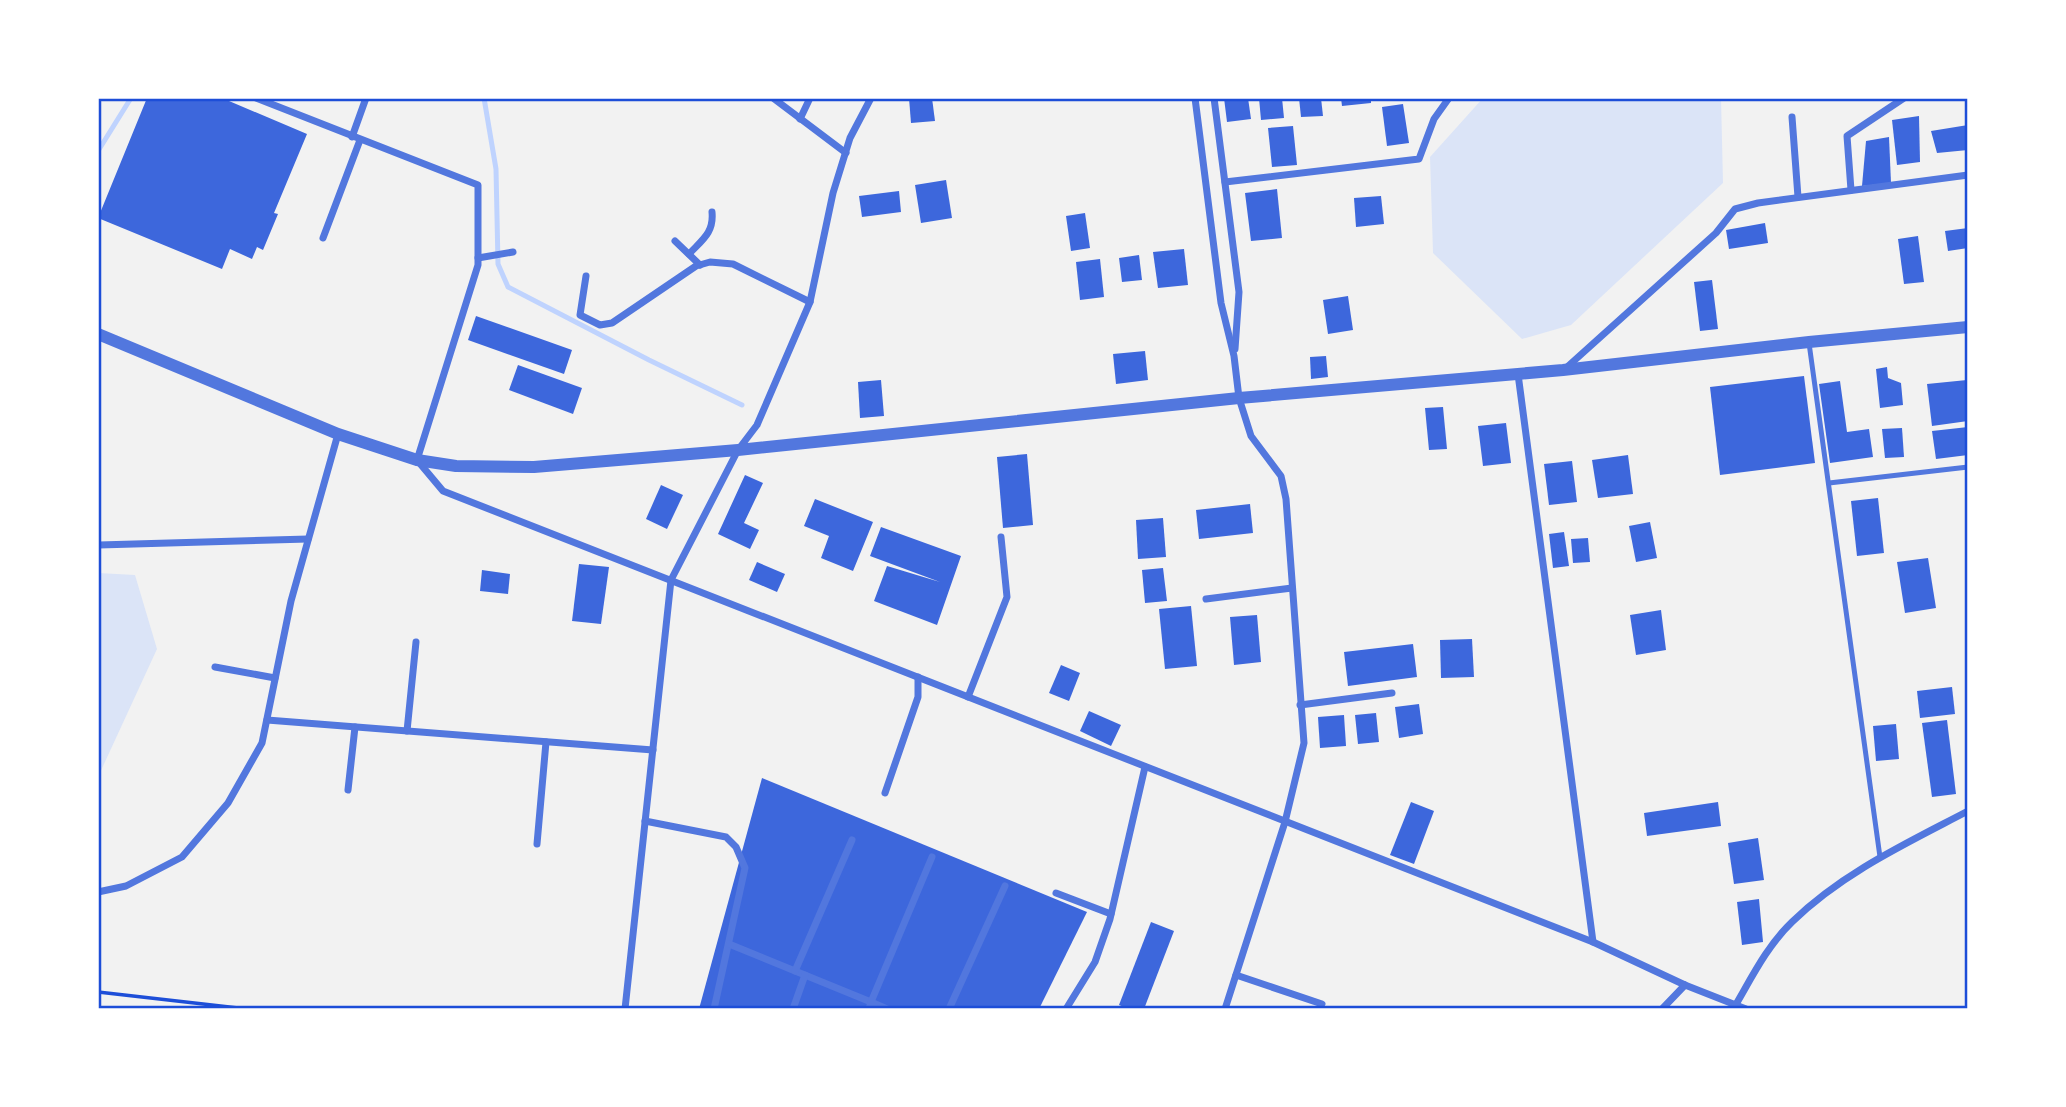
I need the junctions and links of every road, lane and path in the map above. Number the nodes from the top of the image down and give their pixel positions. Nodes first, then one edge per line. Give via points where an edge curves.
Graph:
1 (256, 98) edge
2 (366, 98) edge
3 (773, 98) edge
4 (810, 98) edge
5 (871, 98) edge
6 (1195, 98) edge
7 (1214, 98) edge
8 (1450, 98) edge
9 (1904, 98) edge
10 (267, 100) edge
11 (1792, 117) dead end
12 (800, 119) junction
13 (356, 138) junction
14 (846, 153) junction
15 (1968, 174) edge
16 (1225, 182) junction
17 (1851, 190) junction
18 (1798, 197) junction
19 (712, 212) dead end
20 (323, 238) dead end
21 (675, 241) dead end
22 (511, 252) dead end
23 (689, 254) junction
24 (482, 258) junction
25 (700, 265) junction
26 (586, 276) dead end
27 (810, 302) junction
28 (1968, 327) edge
29 (98, 334) edge
30 (1809, 342) junction
31 (1234, 356) junction
32 (1563, 370) junction
33 (1518, 374) junction
34 (1239, 398) junction
35 (338, 434) junction
36 (738, 450) junction
37 (417, 460) junction
38 (1968, 467) edge
39 (1829, 483) junction
40 (1001, 537) dead end
41 (308, 539) junction
42 (99, 545) edge
43 (671, 580) junction
44 (1292, 588) junction
45 (1206, 599) dead end
46 (416, 642) dead end
47 (215, 667) dead end
48 (918, 677) junction
49 (275, 678) junction
50 (1392, 693) dead end
51 (968, 697) junction
52 (1300, 705) junction
53 (267, 720) junction
54 (355, 727) junction
55 (407, 731) junction
56 (546, 741) junction
57 (653, 750) junction
58 (1145, 767) junction
59 (348, 790) dead end
60 (885, 793) dead end
61 (1968, 811) edge
62 (645, 821) junction
63 (1285, 822) junction
64 (852, 840) dead end
65 (537, 844) dead end
66 (932, 857) dead end
67 (1880, 857) junction
68 (1005, 886) dead end
69 (98, 892) edge
70 (1056, 894) dead end
71 (1111, 914) junction
72 (1593, 942) junction
73 (729, 944) junction
74 (795, 971) junction
75 (805, 975) junction
76 (1236, 975) junction
77 (1685, 985) junction
78 (98, 992) edge
79 (1322, 1004) dead end
80 (870, 1006) edge
81 (1735, 1006) junction
82 (247, 1009) edge
83 (625, 1009) edge
84 (714, 1009) edge
85 (793, 1009) edge
86 (887, 1009) edge
87 (949, 1009) edge
88 (1066, 1009) edge
89 (1225, 1009) edge
90 (1662, 1009) edge
91 (1746, 1009) edge

1 - 10 street
2 - 13 street
3 - 12 street
4 - 12 street
5 - 14 street
6 - 31 street via 1221,303
7 - 16 street
8 - 16 street via 1434,119 1419,159
9 - 17 street via 1847,136
10 - 13 street
11 - 18 street
12 - 14 street
13 - 20 street
13 - 24 street via 478,185
14 - 27 street
15 - 17 street
16 - 31 street via 1239,292
17 - 18 street
18 - 32 street via 1735,209 1716,233
19 - 23 street via 710,231
21 - 23 street
22 - 24 street
23 - 25 street
24 - 37 street
25 - 26 street via 612,323 600,325 580,315
25 - 27 street via 733,264
27 - 36 street via 757,425
28 - 30 street
29 - 35 street
30 - 32 street
30 - 39 lane
31 - 34 street
32 - 33 street
33 - 34 street
33 - 72 street
34 - 36 street
34 - 44 street via 1251,436 1281,476
35 - 37 street
35 - 41 street
36 - 37 street via 534,467 456,466
36 - 43 street
37 - 43 street via 443,491
38 - 39 lane
39 - 67 lane
40 - 51 street via 1007,597
41 - 42 street
41 - 49 street
43 - 48 street
43 - 57 street
44 - 45 street
44 - 52 street
46 - 55 street
47 - 49 street
48 - 51 street
48 - 60 street via 918,697
49 - 53 street
50 - 52 street
51 - 58 street
52 - 63 street via 1304,743
53 - 54 street
53 - 69 street via 262,743 228,803 182,857 126,886
54 - 55 street
54 - 59 street
55 - 56 street
56 - 57 street
56 - 65 street
57 - 62 street
58 - 63 street
58 - 71 street
61 - 67 street
62 - 73 street via 726,837 736,846 745,868
62 - 83 street
63 - 72 street
63 - 76 street
64 - 74 street
66 - 80 street
67 - 81 street via 1792,922 1765,954
68 - 87 street
70 - 71 street
71 - 88 street via 1095,961
72 - 77 street
73 - 74 street
73 - 84 street
74 - 75 street
75 - 80 street
75 - 85 street
76 - 79 street
76 - 89 street
77 - 81 street
77 - 90 street
78 - 82 path
80 - 86 street
81 - 91 street

